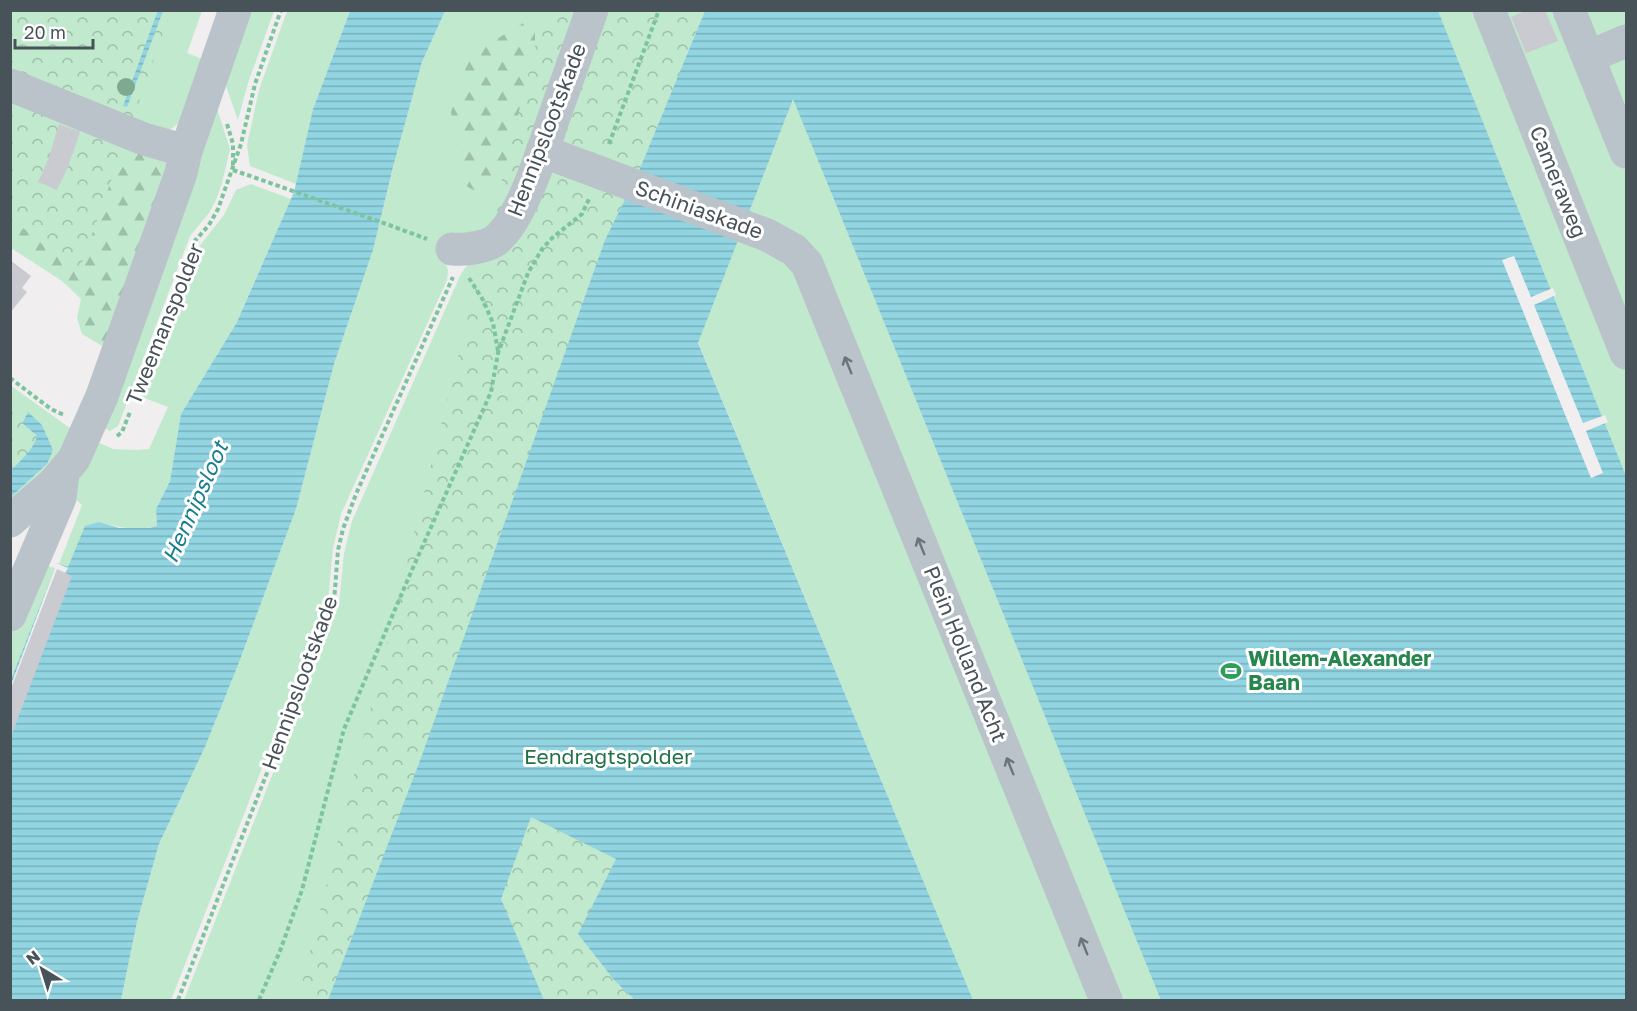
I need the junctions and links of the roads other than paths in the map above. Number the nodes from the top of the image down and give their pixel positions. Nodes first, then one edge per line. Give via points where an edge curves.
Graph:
1 (235, 10) edge
2 (592, 10) edge
3 (1489, 10) edge
4 (1569, 10) edge
5 (1626, 41) edge
6 (1588, 57) junction
7 (10, 84) edge
8 (186, 151) junction
9 (542, 152) junction
10 (1626, 152) edge
11 (453, 260) road end
12 (825, 306) joint
13 (1626, 353) edge
14 (63, 473) junction
15 (10, 521) edge
16 (10, 615) edge
17 (1106, 1000) edge

1 - 8 street, Tweemanspolder
2 - 9 street, Hennipslootskade
3 - 13 street, Cameraweg
4 - 6 street
5 - 6 street
6 - 10 street
7 - 8 street via 144,139
8 - 14 street, Tweemanspolder via 102,396 74,459
9 - 11 street, Hennipslootskade via 512,223 495,241 467,250
9 - 12 street, Schiniaskade via 767,235 794,250 807,264
17 -> 12 street, Plein Holland Acht
14 - 15 street, Tweemanspolder
14 - 16 street via 60,498

